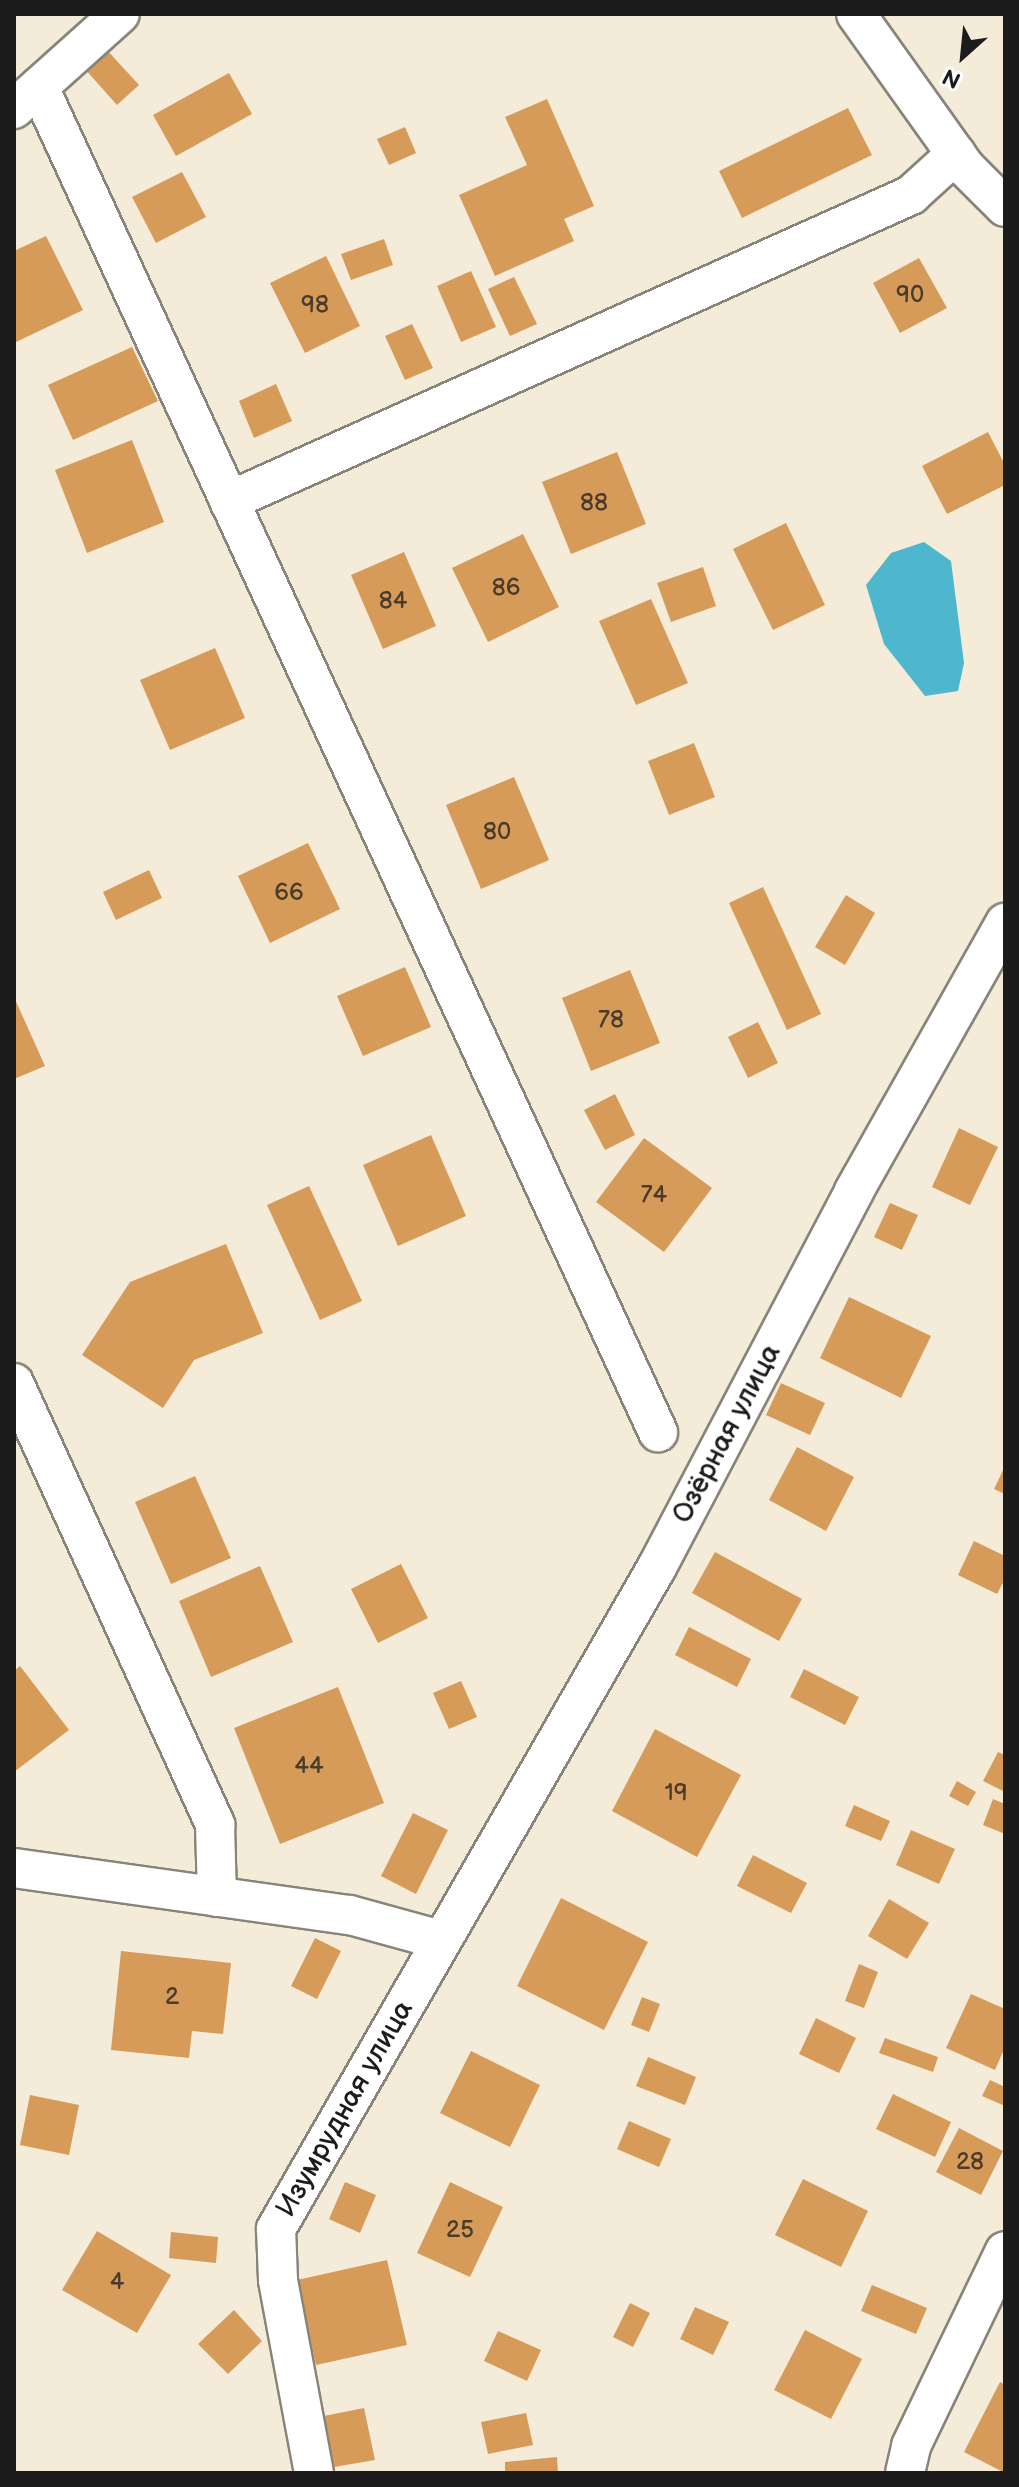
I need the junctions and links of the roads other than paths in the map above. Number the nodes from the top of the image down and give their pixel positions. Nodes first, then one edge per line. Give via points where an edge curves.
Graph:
1 (120, 14) edge
2 (856, 14) edge
3 (26, 98) edge
4 (956, 154) junction
5 (1005, 207) edge
6 (229, 501) junction
7 (1005, 923) edge
8 (14, 1383) edge
9 (658, 1432) dead end
10 (14, 1868) edge
11 (217, 1897) junction
12 (441, 1940) junction
13 (1005, 2251) edge
14 (314, 2473) edge
15 (905, 2473) edge

1 - 3 street
2 - 4 street
3 - 6 street
4 - 5 street
4 - 6 street via 911,195
6 - 9 street
7 - 12 street, Озёрная улица via 854,1191 657,1567
8 - 11 street via 215,1825
10 - 11 street
11 - 12 street via 350,1915
12 - 14 street, Изумрудная улица via 276,2229 278,2280
13 - 15 street via 911,2446

